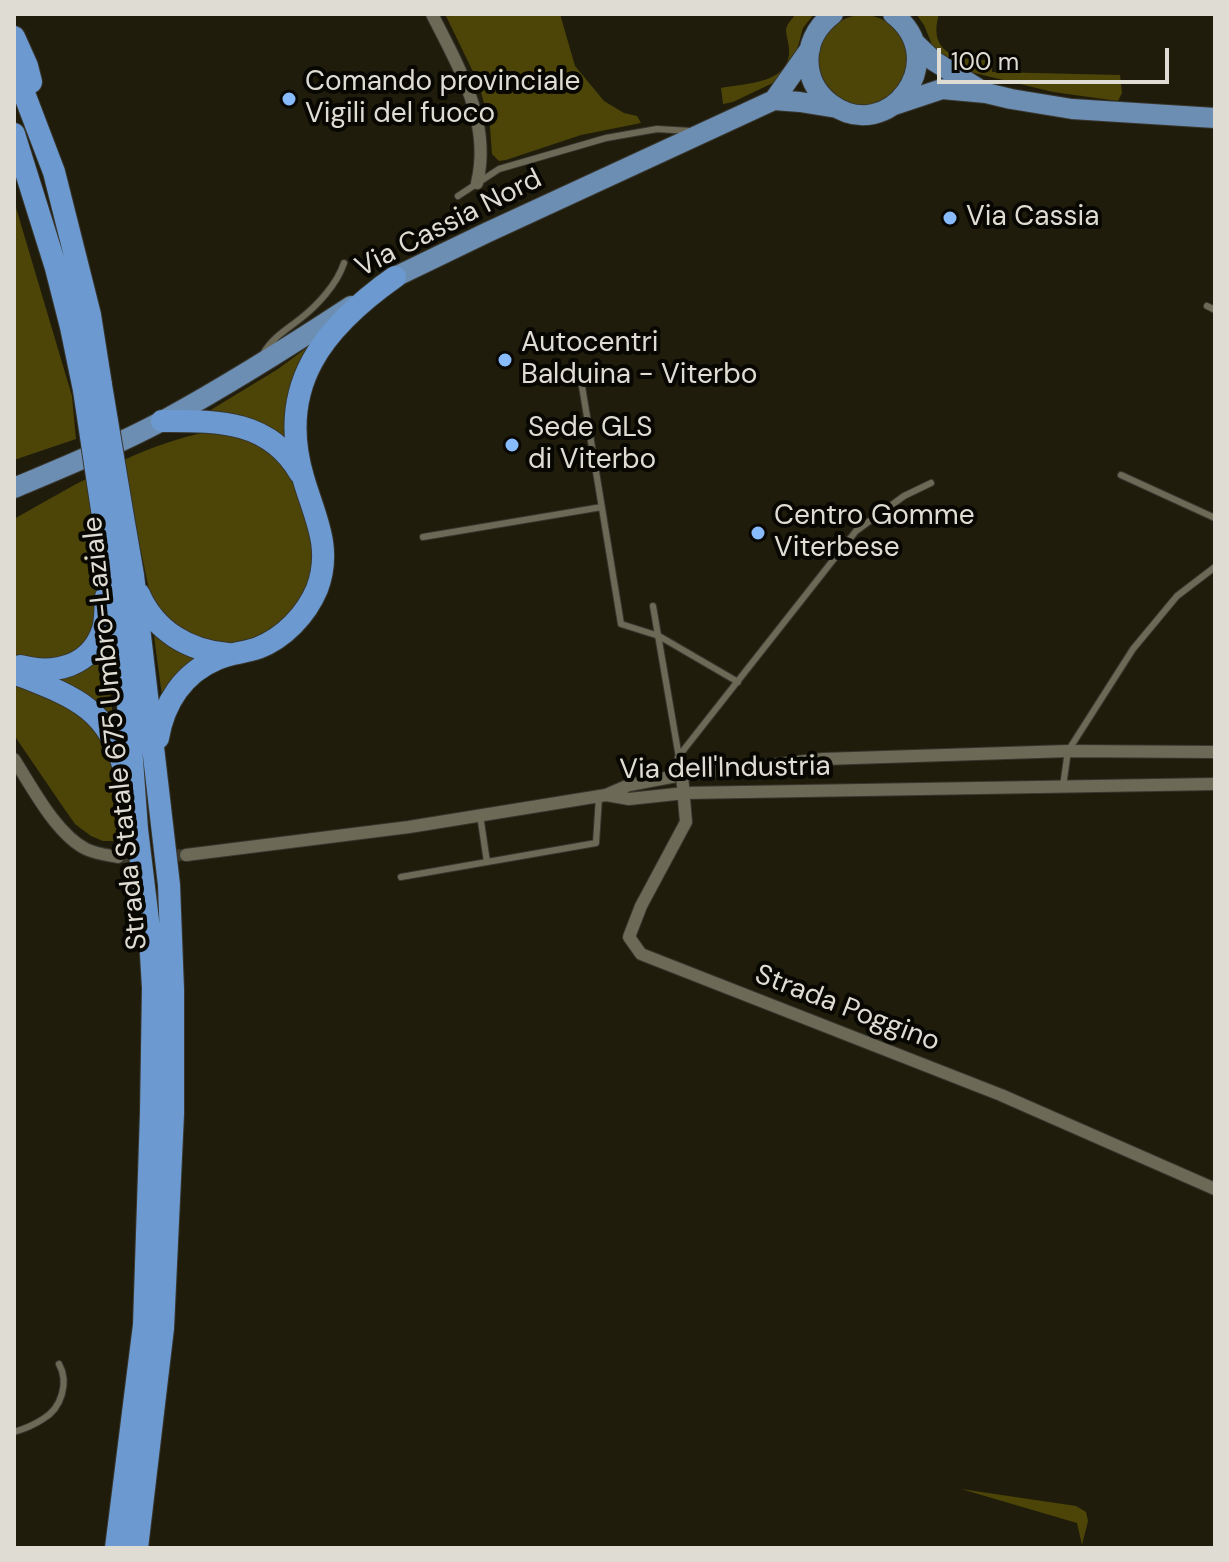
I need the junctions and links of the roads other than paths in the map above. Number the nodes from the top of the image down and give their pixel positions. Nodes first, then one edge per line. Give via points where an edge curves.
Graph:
1 (432, 14) edge
2 (894, 14) edge
3 (830, 16) edge
4 (14, 37) edge
5 (915, 43) junction
6 (810, 49) junction
7 (14, 67) edge
8 (986, 93) junction
9 (774, 100) junction
10 (894, 105) junction
11 (838, 108) junction
12 (1215, 118) edge
13 (707, 131) junction
14 (14, 134) edge
15 (14, 163) edge
16 (54, 172) junction
17 (477, 183) junction
18 (458, 196) dead end
19 (344, 263) dead end
20 (56, 268) junction
21 (395, 277) junction
22 (1207, 306) dead end
23 (1215, 310) edge
24 (256, 368) junction
25 (580, 374) dead end
26 (93, 388) junction
27 (154, 425) junction
28 (1121, 475) dead end
29 (303, 477) junction
30 (931, 483) dead end
31 (14, 488) edge
32 (602, 507) junction
33 (1215, 518) edge
34 (111, 528) junction
35 (423, 537) dead end
36 (1215, 567) edge
37 (133, 575) junction
38 (653, 606) dead end
39 (659, 636) junction
40 (229, 654) junction
41 (14, 664) edge
42 (14, 673) edge
43 (738, 682) junction
44 (1068, 751) junction
45 (1215, 752) edge
46 (678, 757) junction
47 (14, 759) edge
48 (682, 775) junction
49 (1215, 784) edge
50 (1063, 786) junction
51 (685, 793) junction
52 (602, 796) junction
53 (480, 815) junction
54 (137, 829) junction
55 (186, 855) tunnel mouth
56 (118, 857) tunnel mouth
57 (487, 862) junction
58 (401, 877) dead end
59 (169, 885) junction
60 (1215, 1189) edge
61 (59, 1364) dead end
62 (14, 1432) edge
63 (116, 1548) edge
64 (137, 1548) edge

1 - 17 street via 476,110
2 - 5 main road
3 - 6 main road, Via Cassia Nord
4 - 16 highway via 27,66
5 - 8 main road
5 - 10 main road via 915,77
6 - 9 main road, Via Cassia Nord
6 - 11 main road via 814,84
7 - 16 highway, Strada Statale 675 Umbro-Laziale
8 - 10 main road via 942,89
8 - 12 main road via 1072,109
9 - 11 main road
9 - 13 main road, Via Cassia Nord
10 - 11 main road via 861,114
13 - 17 lane via 657,129 606,138 499,169
13 - 21 main road, Via Cassia Nord
14 - 20 highway, Strada Statale 675 Umbro-Laziale
15 - 20 highway
16 - 26 highway, Strada Statale 675 Umbro-Laziale via 90,315
17 - 18 lane
19 - 24 lane via 339,277 304,316 270,342
20 - 26 highway, Strada Statale 675 Umbro-Laziale
21 - 24 main road, Via Cassia Nord
21 - 29 highway via 346,317 308,366 297,411
22 - 23 lane
24 - 27 main road, Via Cassia Nord
25 - 32 lane
26 - 34 highway, Strada Statale 675 Umbro-Laziale, bridge
27 - 29 highway via 209,422 248,428 280,448
27 - 31 main road, Via Cassia Nord
28 - 33 lane
29 - 40 highway via 324,547 317,588 284,632 259,647
30 - 43 lane via 856,531
32 - 35 lane
32 - 39 lane via 621,624
34 - 37 highway, Strada Statale 675 Umbro-Laziale
34 - 41 highway via 103,630 91,650 72,665 52,670
34 - 54 highway, Strada Statale 675 Umbro-Laziale
36 - 44 lane via 1177,596 1133,649
37 - 40 highway via 149,614 169,634 191,647
37 - 59 highway, Strada Statale 675 Umbro-Laziale
38 - 39 lane
39 - 43 lane
39 - 46 lane
40 - 59 highway via 190,675 171,698 160,724
42 - 54 highway via 73,697 105,726 120,753
43 - 46 lane
44 - 45 street, Via dell'Industria
44 - 48 street, Via dell'Industria via 823,759
44 - 50 lane
46 - 48 lane
47 - 56 street via 66,834 84,848
48 - 51 street, Strada Poggino
48 - 52 street, Via dell'Industria
49 - 50 street, Via dell'Industria
50 - 51 street, Via dell'Industria
51 - 52 street, Via dell'Industria
51 - 60 street, Strada Poggino via 686,822 629,937 641,954 1001,1095
52 - 53 street
52 - 57 lane via 596,843
53 - 55 street
53 - 57 lane
54 - 63 highway, Strada Statale 675 Umbro-Laziale via 152,975 151,1128 144,1325
57 - 58 lane
59 - 64 highway, Strada Statale 675 Umbro-Laziale via 173,1114 163,1328
61 - 62 lane via 64,1384 53,1411

